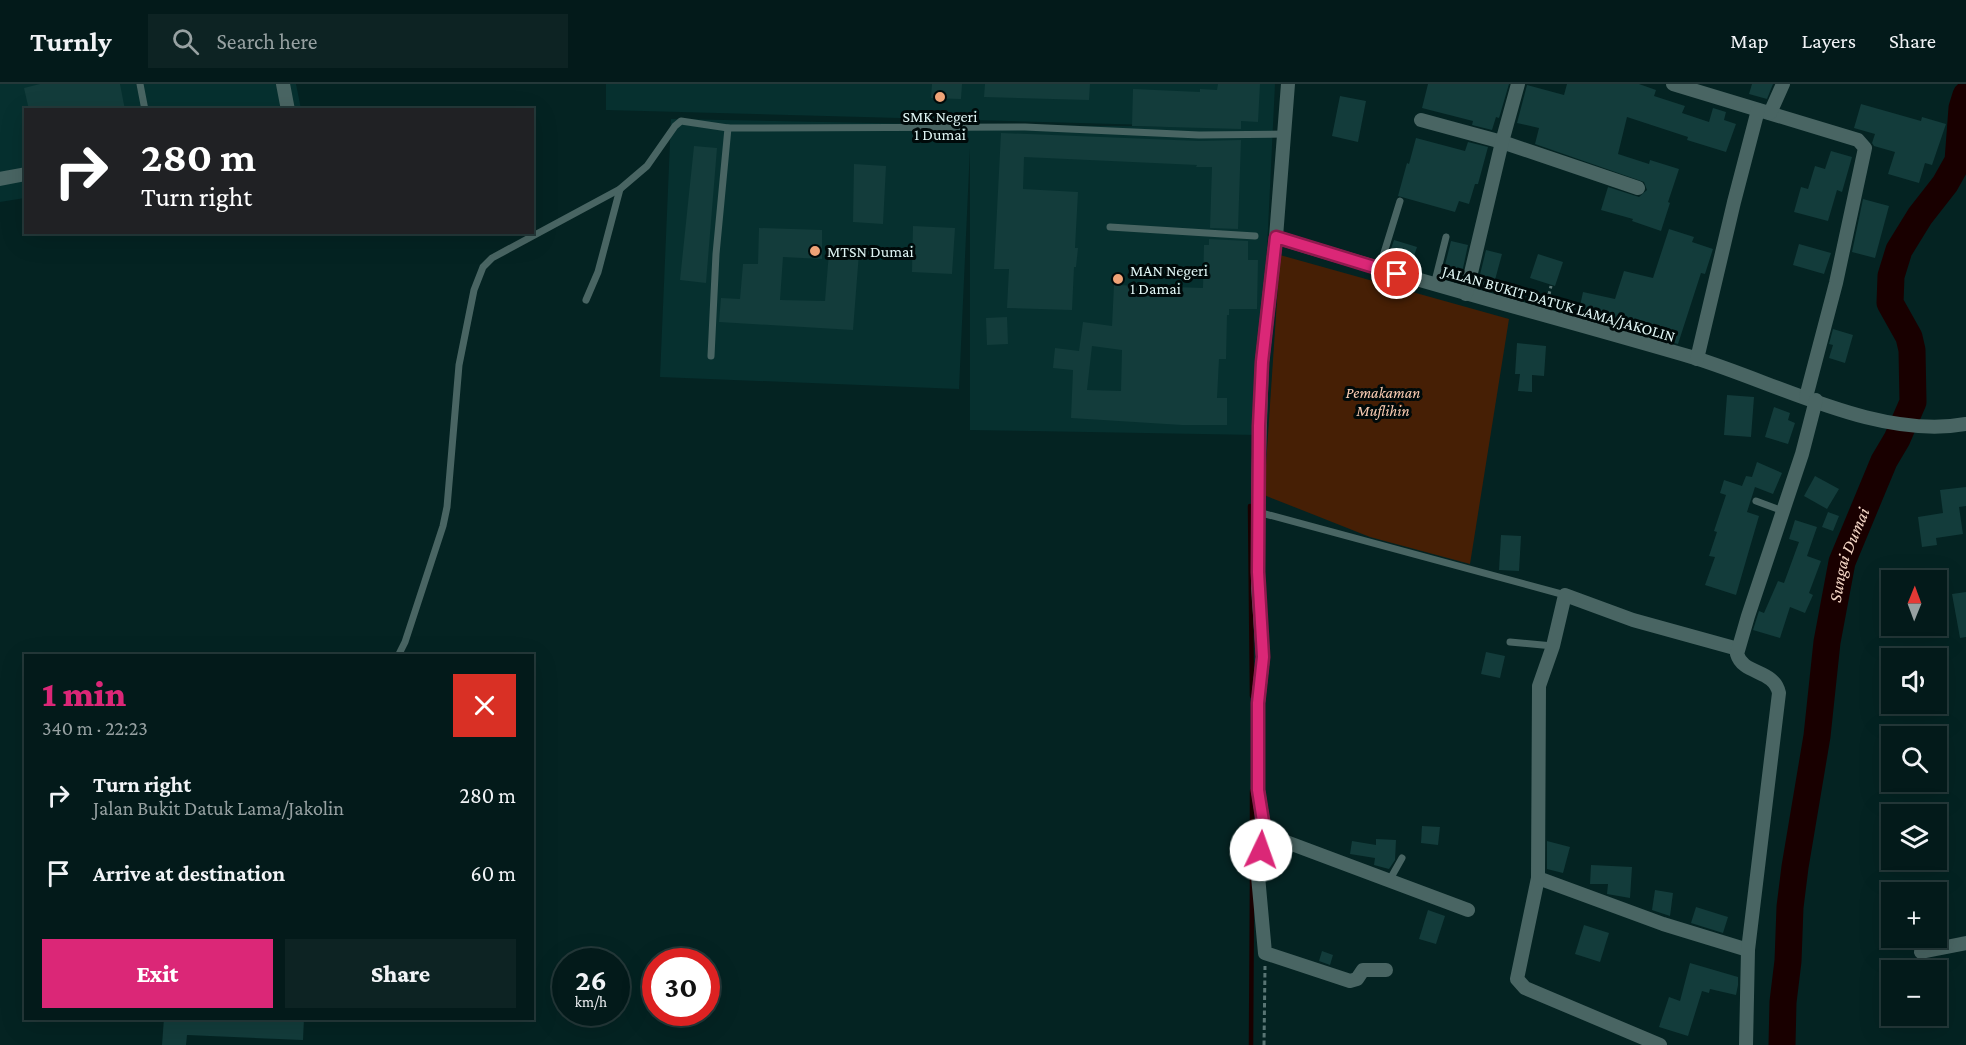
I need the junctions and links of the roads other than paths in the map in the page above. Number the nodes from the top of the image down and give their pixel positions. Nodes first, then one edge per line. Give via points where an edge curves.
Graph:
1 (140, 84) edge
2 (283, 84) edge
3 (1288, 84) edge
4 (1518, 84) edge
5 (1673, 84) edge
6 (1783, 84) edge
7 (145, 108) edge
8 (288, 108) edge
9 (1764, 112) junction
10 (1421, 120) dead end
11 (728, 128) junction
12 (1285, 134) junction
13 (1502, 142) junction
14 (24, 174) edge
15 (0, 179) edge
16 (1638, 188) dead end
17 (620, 189) junction
18 (1400, 201) dead end
19 (1110, 227) dead end
20 (1255, 236) dead end
21 (1270, 236) junction
22 (1446, 237) dead end
23 (1379, 269) junction
24 (1434, 285) junction
25 (1466, 294) junction
26 (586, 300) dead end
27 (711, 356) dead end
28 (1697, 359) junction
29 (1811, 399) junction
30 (1966, 424) edge
31 (1756, 501) dead end
32 (1783, 511) junction
33 (1258, 513) junction
34 (1565, 595) junction
35 (1509, 642) dead end
36 (1553, 646) junction
37 (1738, 649) junction
38 (399, 654) edge
39 (1265, 834) junction
40 (1402, 858) dead end
41 (1538, 878) junction
42 (1389, 881) junction
43 (1468, 910) dead end
44 (1966, 943) edge
45 (1748, 950) junction
46 (1921, 952) dead end
47 (1386, 970) dead end
48 (1660, 1045) edge
49 (1746, 1045) edge

1 - 7 lane
2 - 8 street
3 - 12 street
4 - 13 street
5 - 9 street
6 - 9 street
9 - 28 street via 1734,202
9 - 29 street via 1858,140 1865,148
10 - 13 street
11 - 12 lane via 1025,127 1198,135
11 - 17 lane via 681,121 647,166
11 - 27 lane
12 - 21 street
13 - 16 street
13 - 25 street
14 - 15 street
17 - 26 lane via 598,272
17 - 38 lane via 492,258 480,272 459,365 446,517
18 - 23 lane
19 - 20 lane
21 - 23 street, JALAN BUKIT DATUK LAMA/JAKOLIN
21 - 33 street
22 - 24 lane
23 - 24 street, JALAN BUKIT DATUK LAMA/JAKOLIN
24 - 25 street, JALAN BUKIT DATUK LAMA/JAKOLIN
25 - 28 street, JALAN BUKIT DATUK LAMA/JAKOLIN
28 - 29 street, JALAN BUKIT DATUK LAMA/JAKOLIN
29 - 30 street, JALAN BUKIT DATUK LAMA/JAKOLIN via 1874,420 1940,428
29 - 32 street via 1807,436
31 - 32 lane
32 - 37 street
33 - 34 lane
33 - 39 street via 1263,657 1258,703 1258,790
34 - 36 street
34 - 37 street via 1633,620
35 - 36 lane
36 - 41 street via 1539,686
37 - 45 street via 1739,661 1774,681 1779,693
39 - 42 street
39 - 47 street via 1257,865 1265,953 1350,981 1363,970
40 - 42 lane
41 - 45 street
41 - 48 street via 1517,973 1520,984
42 - 43 street
44 - 46 street
45 - 49 street

